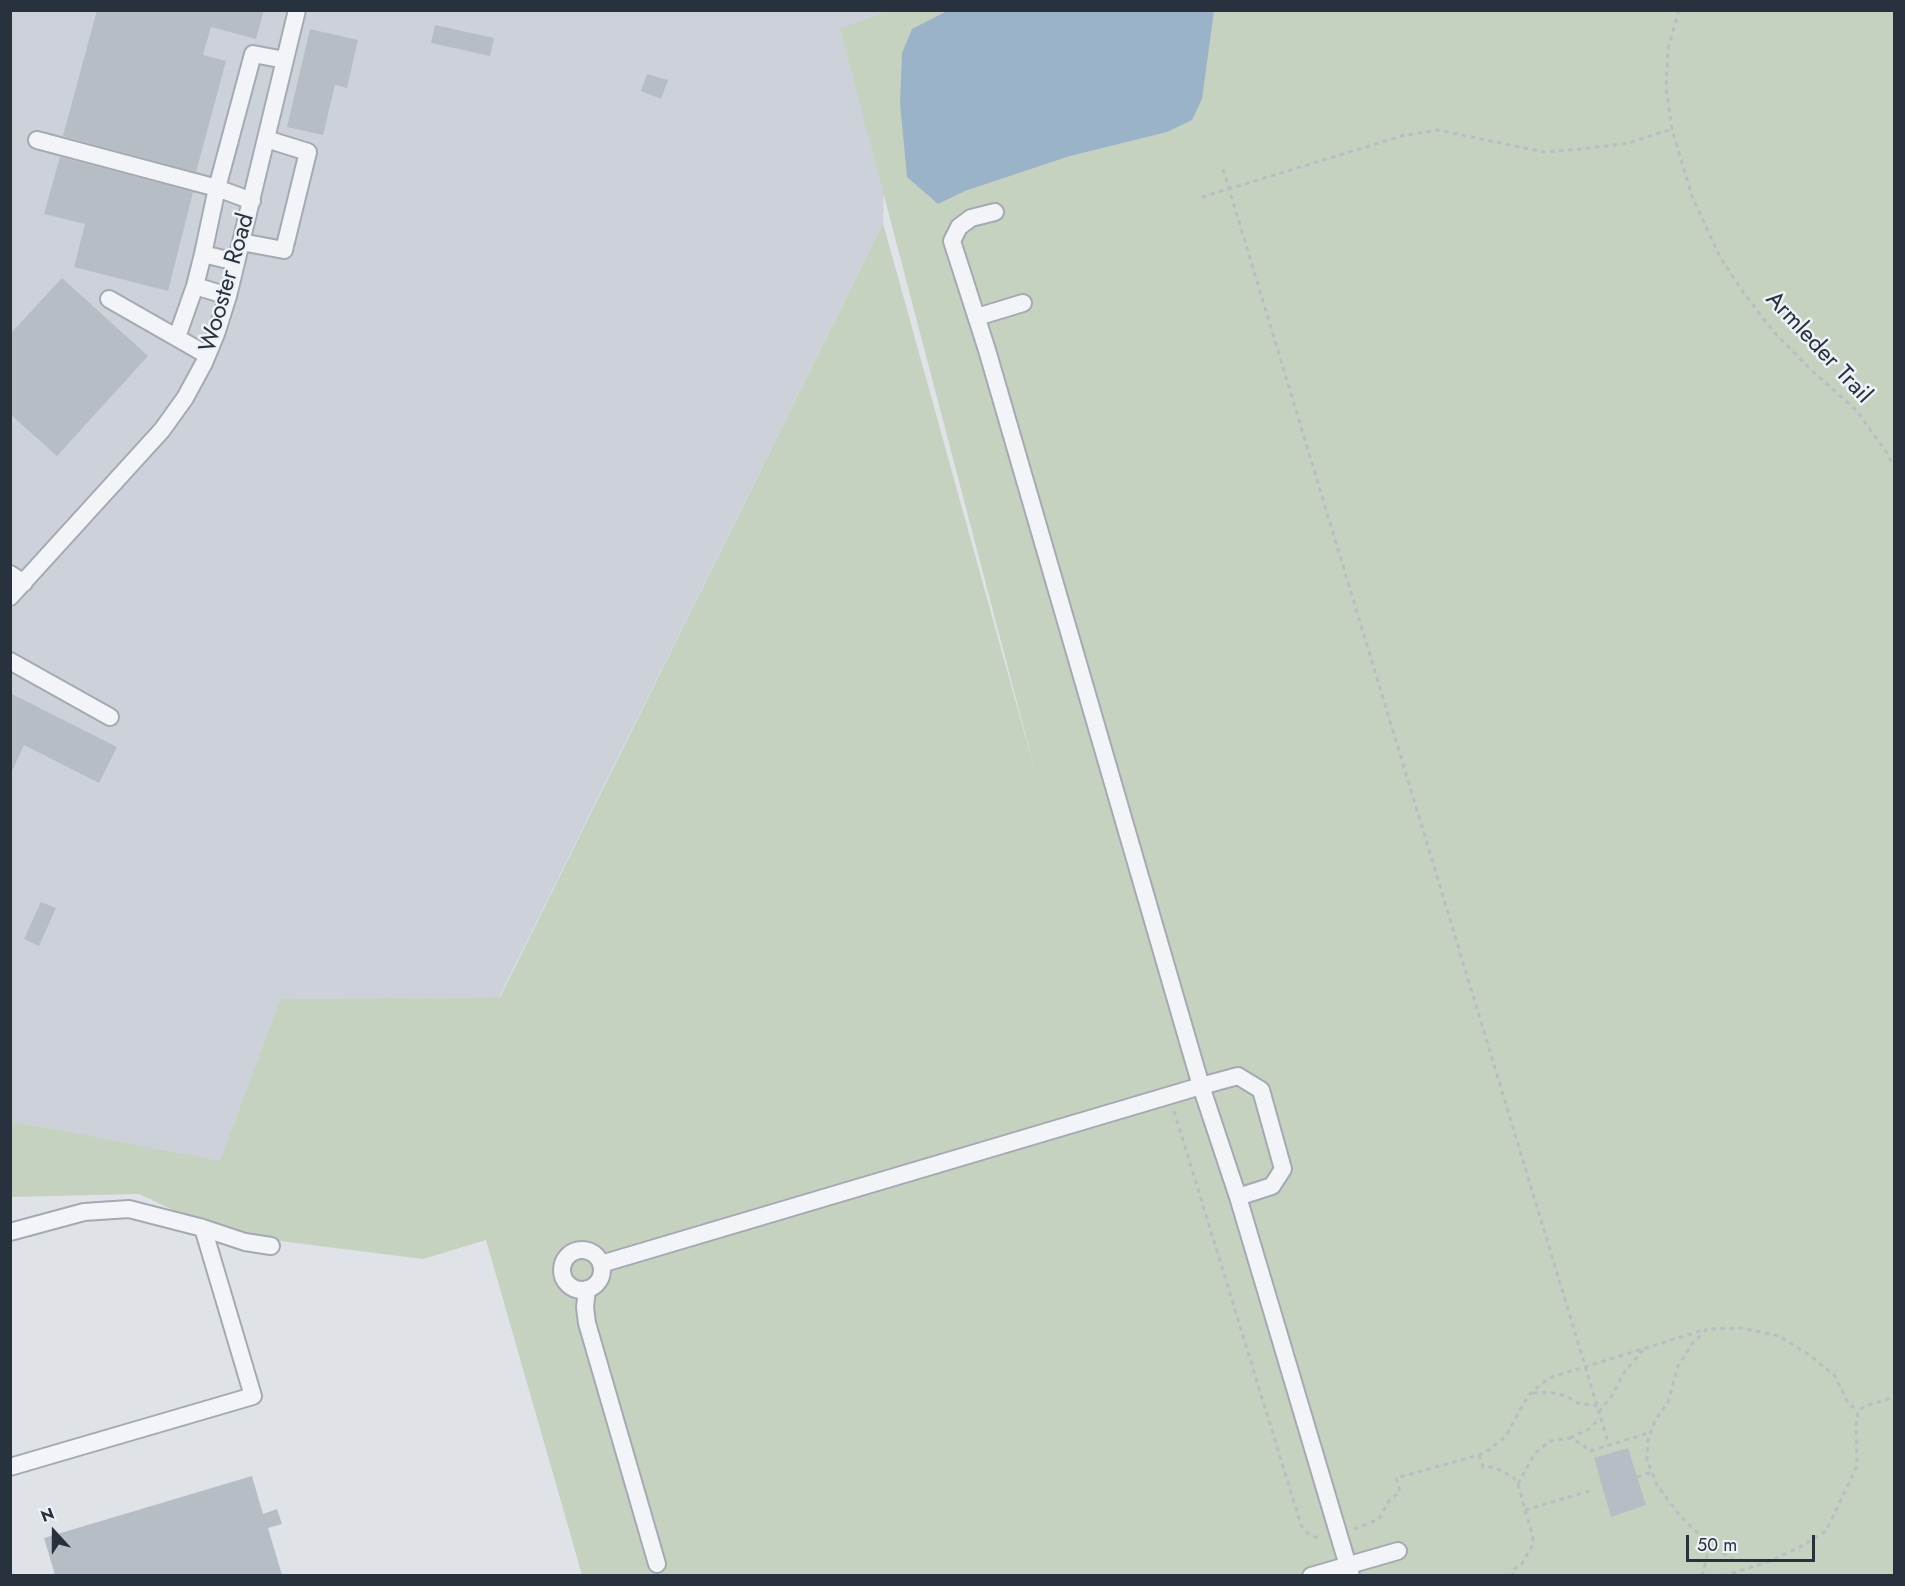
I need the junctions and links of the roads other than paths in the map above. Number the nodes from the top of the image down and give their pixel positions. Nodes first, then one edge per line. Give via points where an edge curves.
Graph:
1 (297, 10) edge
2 (285, 60) junction
3 (266, 139) junction
4 (37, 140) dead end
5 (217, 188) junction
6 (252, 201) junction
7 (995, 212) dead end
8 (241, 242) junction
9 (203, 254) junction
10 (236, 262) junction
11 (195, 286) junction
12 (228, 296) junction
13 (108, 299) dead end
14 (1023, 303) dead end
15 (977, 317) junction
16 (177, 338) junction
17 (207, 355) junction
18 (17, 578) edge
19 (10, 597) edge
20 (10, 661) edge
21 (110, 717) dead end
22 (1201, 1086) junction
23 (1238, 1197) junction
24 (203, 1228) junction
25 (10, 1232) edge
26 (271, 1246) dead end
27 (601, 1264) junction
28 (587, 1289) junction
29 (10, 1467) edge
30 (1398, 1551) dead end
31 (657, 1564) dead end
32 (1350, 1570) edge
33 (1311, 1575) edge

1 - 2 street, Wooster Road
2 - 3 street, Wooster Road
2 - 5 street via 253,54
3 - 6 street, Wooster Road
3 - 8 street via 308,152 284,250
4 - 5 street
5 - 6 street
5 - 9 street
6 - 8 street, Wooster Road
7 - 15 street via 971,218 959,227 952,241
8 - 10 street, Wooster Road
9 - 10 street
9 - 11 street
10 - 12 street, Wooster Road
11 - 12 street
11 - 16 street
12 - 17 street, Wooster Road
13 - 16 street
14 - 15 street
15 - 22 street
16 - 17 street
17 - 18 street, Wooster Road via 185,398 162,430
18 - 19 street, Wooster Road
20 - 21 street
22 - 23 street
22 - 23 street via 1238,1076 1261,1090 1283,1169 1272,1186
22 - 27 street
23 - 32 street
24 - 25 street via 129,1209 84,1212
24 - 26 street
24 - 29 street via 253,1396
27 - 28 street via 601,1277
27 - 28 street via 587,1250 574,1251 564,1260 564,1280 574,1288
28 - 31 street via 587,1323
30 - 32 street
32 - 33 street

